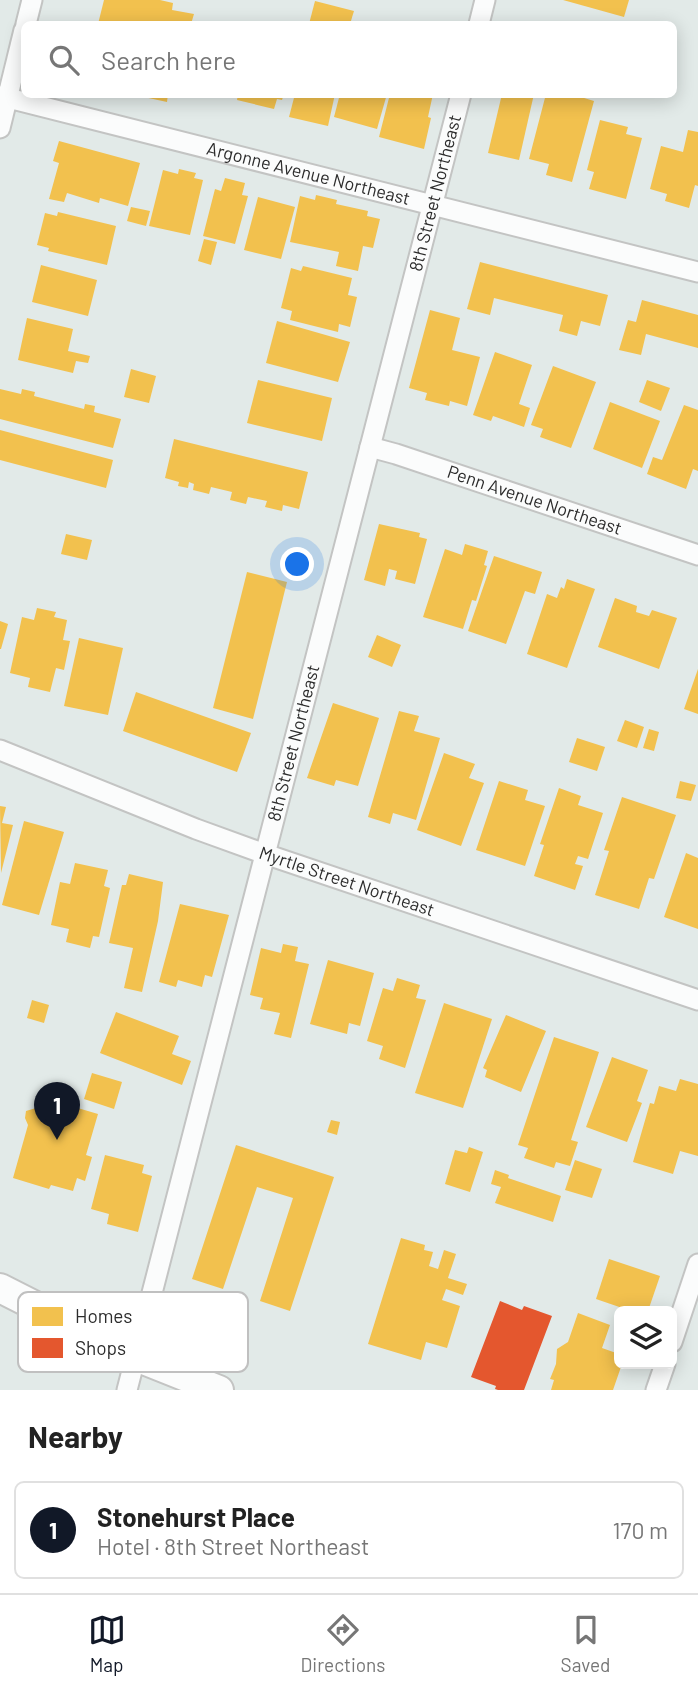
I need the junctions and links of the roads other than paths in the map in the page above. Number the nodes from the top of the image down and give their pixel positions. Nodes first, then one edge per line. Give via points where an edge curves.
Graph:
1 (32, 0) edge
2 (485, 0) edge
3 (27, 21) edge
4 (480, 21) edge
5 (21, 40) edge
6 (4, 96) edge
7 (460, 98) edge
8 (0, 128) edge
9 (432, 204) junction
10 (698, 271) edge
11 (370, 447) junction
12 (698, 555) edge
13 (0, 750) edge
14 (265, 854) junction
15 (698, 1000) edge
16 (698, 1264) edge
17 (0, 1288) edge
18 (153, 1292) edge
19 (18, 1297) edge
20 (677, 1327) edge
21 (663, 1369) edge
22 (132, 1372) edge
23 (174, 1372) edge
24 (127, 1390) edge
25 (219, 1390) edge
26 (656, 1390) edge

1 - 3 street
2 - 4 street
5 - 6 street
6 - 8 street
6 - 9 street, Argonne Avenue Northeast
7 - 9 street, 8th Street Northeast
9 - 10 street, Argonne Avenue Northeast
9 - 11 street, 8th Street Northeast
11 - 12 street, Penn Avenue Northeast
11 - 14 street, 8th Street Northeast
13 - 14 street, Myrtle Street Northeast
14 - 15 street, Myrtle Street Northeast
14 - 18 street, 8th Street Northeast
16 - 20 street
17 - 19 main road
21 - 26 street
22 - 24 street, 8th Street Northeast
23 - 25 main road

